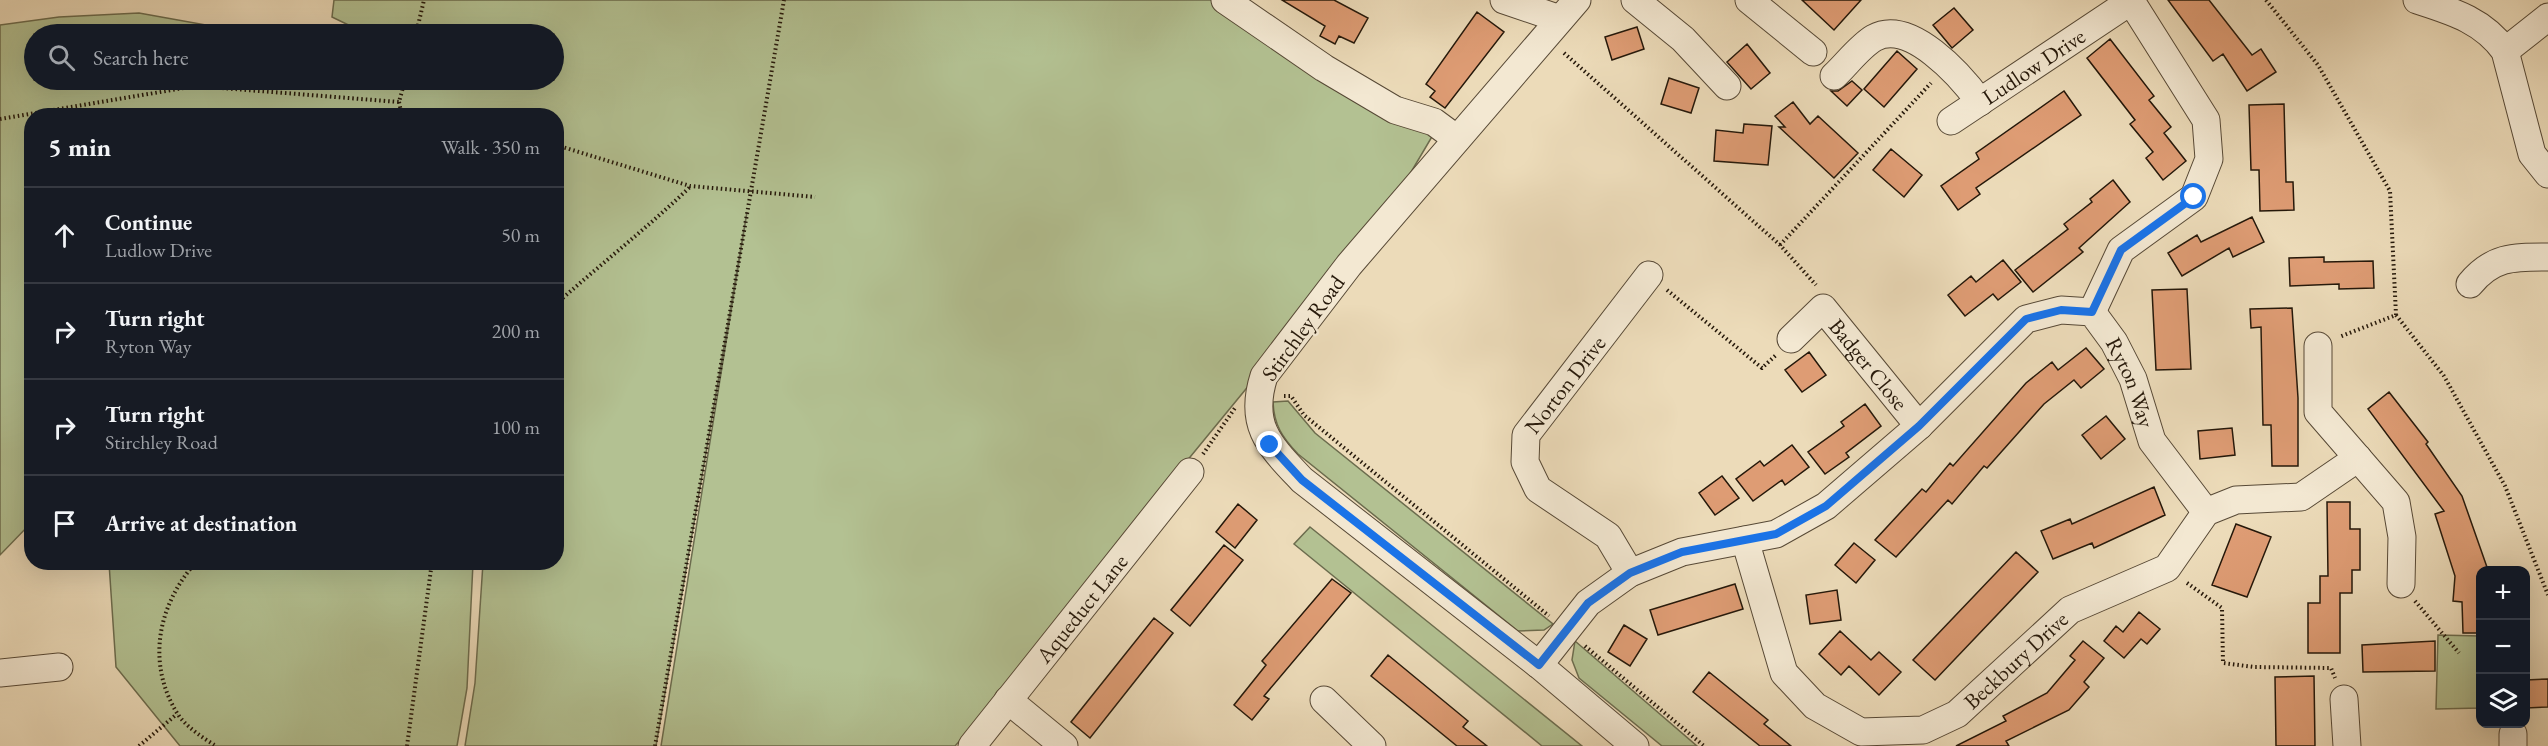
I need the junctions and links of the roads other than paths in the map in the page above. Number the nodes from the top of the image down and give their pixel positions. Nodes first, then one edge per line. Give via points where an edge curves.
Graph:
1 (1225, 0) edge
2 (1504, 0) edge
3 (1635, 0) edge
4 (1749, 0) edge
5 (2417, 0) edge
6 (2548, 17) edge
7 (1561, 19) edge
8 (2505, 51) junction
9 (1813, 52) dead end
10 (1834, 76) dead end
11 (1727, 87) dead end
12 (1980, 102) junction
13 (1951, 121) dead end
14 (1457, 139) junction
15 (2548, 174) edge
16 (2548, 256) edge
17 (1649, 275) road end
18 (2470, 284) dead end
19 (2092, 312) junction
20 (1791, 339) road end
21 (2318, 346) road end
22 (1919, 426) junction
23 (2358, 458) junction
24 (1190, 472) road end
25 (2206, 512) junction
26 (1745, 540) junction
27 (1630, 573) junction
28 (2401, 584) road end
29 (1539, 665) junction
30 (59, 668) dead end
31 (0, 673) edge
32 (2344, 699) road end
33 (1008, 700) junction
34 (1324, 700) dead end
35 (972, 746) edge
36 (1064, 746) edge
37 (1372, 746) edge
38 (1635, 746) edge
39 (2347, 746) edge

1 - 14 street via 1324,68 1395,110 1434,122
2 - 7 street
3 - 11 street via 1683,39
4 - 9 street
5 - 8 street via 2466,16 2496,38
6 - 8 street
7 - 14 street, Stirchley Road
8 - 15 street via 2532,154
10 - 12 street via 1874,38 1895,32 1909,35 1947,66
12 - 13 street, Ludlow Drive
12 - 19 street, Ludlow Drive via 2131,1 2206,120 2209,159 2194,197 2121,250
14 - 29 street, Stirchley Road via 1349,265 1264,376 1258,396 1260,423 1270,445 1302,480
16 - 18 street via 2500,261 2482,269
17 - 27 street, Norton Drive via 1526,435 1525,462 1538,489 1608,536
19 - 22 street, Ryton Way via 2061,310 2026,319
19 - 25 street, Ryton Way via 2114,342 2133,379 2152,441
20 - 22 street, Badger Close via 1823,308
21 - 23 street via 2318,412
22 - 26 street, Ryton Way via 1826,506 1776,534
23 - 25 street via 2301,497 2236,500
23 - 28 street via 2396,502 2402,537
24 - 33 street, Aqueduct Lane
25 - 26 street, Beckbury Drive via 2167,568 2070,610 1957,714 1923,730 1861,732 1815,706 1784,673
26 - 27 street, Ryton Way via 1682,552
27 - 29 street, Ryton Way via 1588,603
29 - 38 street, Stirchley Road
30 - 31 street
32 - 39 street
33 - 35 street, Aqueduct Lane
33 - 36 street
34 - 37 street

